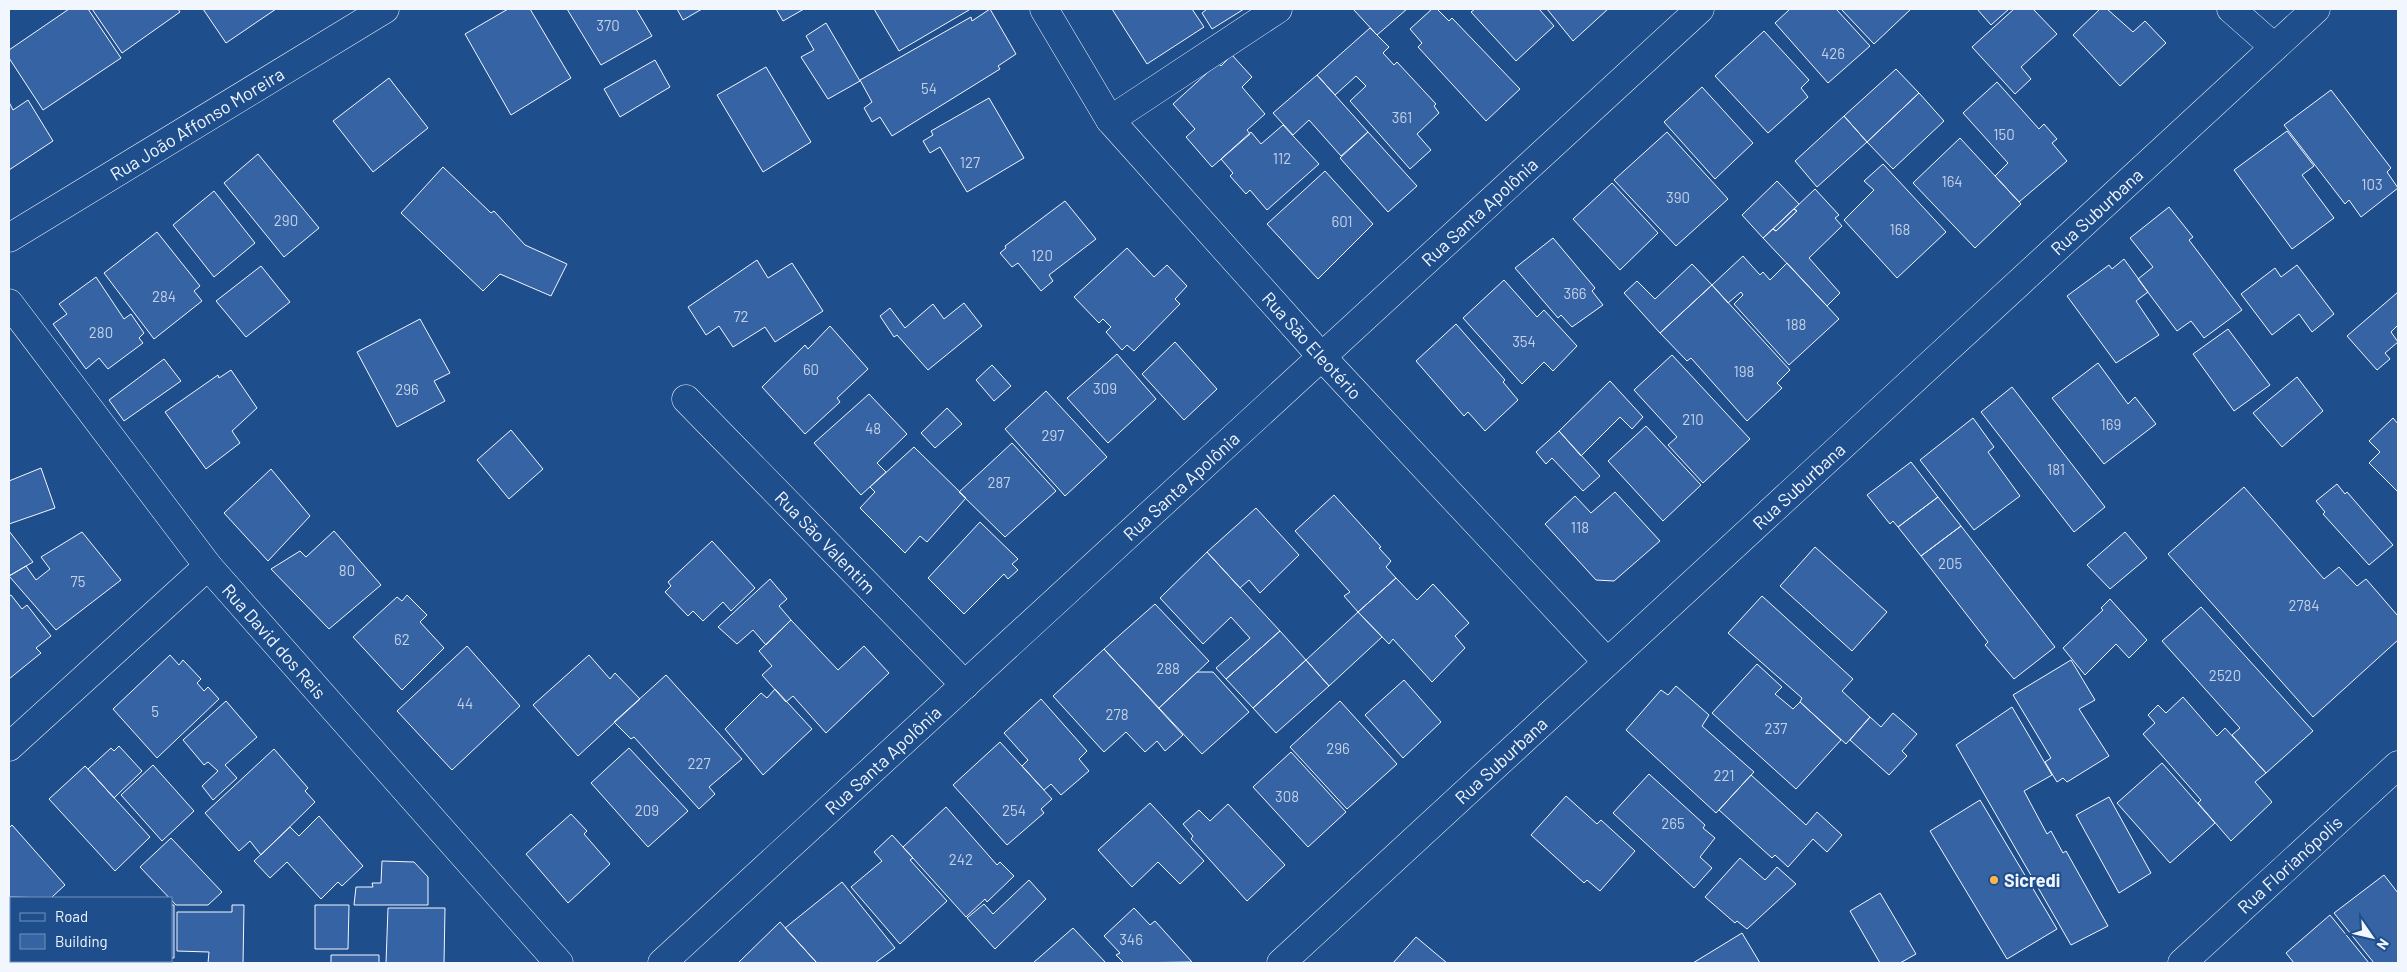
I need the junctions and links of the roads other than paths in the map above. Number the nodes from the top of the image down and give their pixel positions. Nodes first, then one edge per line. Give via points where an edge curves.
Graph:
1 (1044, 9) edge
2 (1278, 9) edge
3 (1700, 9) edge
4 (2231, 9) edge
5 (2316, 9) edge
6 (380, 10) edge
7 (2274, 47) junction
8 (1110, 120) junction
9 (9, 238) edge
10 (9, 303) edge
11 (1322, 356) junction
12 (686, 399) dead end
13 (208, 566) junction
14 (1607, 662) junction
15 (964, 685) junction
16 (9, 747) edge
17 (2398, 766) edge
18 (560, 963) edge
19 (662, 963) edge
20 (1280, 963) edge
21 (2182, 963) edge

1 - 8 street, Rua São Eleotério
2 - 8 street
3 - 11 street, Rua Santa Apolônia
4 - 7 street
5 - 7 street, Rua Suburbana
6 - 9 street, Rua João Affonso Moreira
7 - 14 street, Rua Suburbana
8 - 11 street, Rua São Eleotério
10 - 13 street, Rua David dos Reis
11 - 14 street, Rua São Eleotério
11 - 15 street, Rua Santa Apolônia
12 - 15 street, Rua São Valentim
13 - 16 street
13 - 18 street, Rua David dos Reis
14 - 20 street, Rua Suburbana
15 - 19 street, Rua Santa Apolônia
17 - 21 street, Rua Florianópolis

